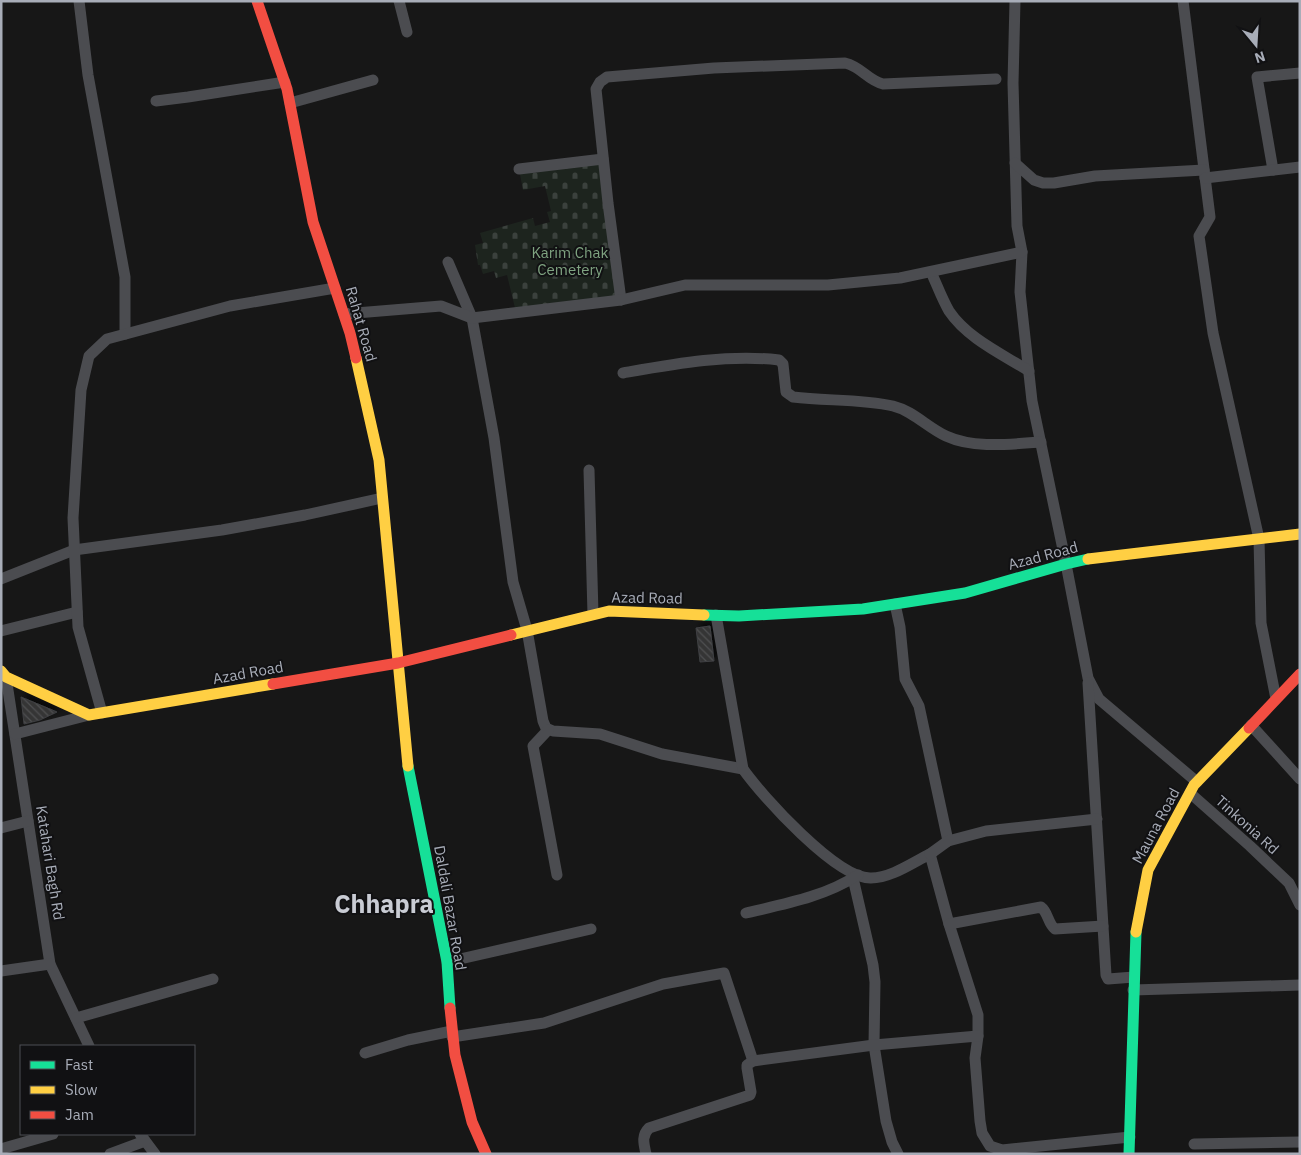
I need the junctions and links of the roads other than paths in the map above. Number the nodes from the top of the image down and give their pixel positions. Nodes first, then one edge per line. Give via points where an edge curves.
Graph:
1 (79, 1) edge
2 (257, 1) edge
3 (398, 1) edge
4 (1015, 1) edge
5 (1184, 1) edge
6 (407, 32) dead end
7 (1300, 73) edge
8 (996, 79) dead end
9 (373, 80) dead end
10 (285, 82) junction
11 (156, 101) dead end
12 (290, 103) junction
13 (603, 159) junction
14 (1015, 163) junction
15 (1300, 167) edge
16 (519, 169) dead end
17 (1273, 170) junction
18 (1205, 174) junction
19 (1022, 252) junction
20 (448, 262) dead end
21 (931, 272) junction
22 (335, 288) junction
23 (621, 300) junction
24 (344, 314) junction
25 (472, 318) junction
26 (125, 334) junction
27 (1029, 371) junction
28 (623, 373) dead end
29 (1041, 442) junction
30 (589, 470) dead end
31 (382, 498) junction
32 (1300, 534) edge
33 (1259, 539) junction
34 (74, 550) junction
35 (1066, 564) junction
36 (1, 578) edge
37 (895, 604) junction
38 (78, 612) junction
39 (593, 614) junction
40 (716, 615) junction
41 (527, 630) junction
42 (1, 631) edge
43 (398, 664) junction
44 (4, 674) edge
45 (1300, 674) edge
46 (1088, 678) junction
47 (1276, 699) junction
48 (102, 713) junction
49 (89, 716) junction
50 (1251, 725) junction
51 (548, 730) junction
52 (15, 734) junction
53 (743, 769) junction
54 (1300, 779) edge
55 (1197, 782) junction
56 (1190, 793) junction
57 (1097, 818) junction
58 (28, 821) junction
59 (1, 828) edge
60 (948, 841) junction
61 (930, 854) junction
62 (557, 875) dead end
63 (855, 877) junction
64 (1300, 904) edge
65 (746, 914) dead end
66 (949, 924) junction
67 (1103, 926) junction
68 (591, 929) dead end
69 (447, 962) junction
70 (50, 964) junction
71 (1, 971) edge
72 (1134, 977) junction
73 (213, 979) dead end
74 (1300, 985) edge
75 (1133, 990) junction
76 (76, 1018) junction
77 (452, 1034) junction
78 (978, 1036) junction
79 (89, 1045) edge
80 (874, 1045) junction
81 (365, 1052) dead end
82 (753, 1061) junction
83 (50, 1135) edge
84 (142, 1137) edge
85 (1130, 1137) junction
86 (1300, 1142) edge
87 (1194, 1144) dead end
88 (1, 1149) edge
89 (110, 1154) edge
90 (155, 1154) edge
91 (486, 1154) edge
92 (646, 1154) edge
93 (898, 1154) edge
94 (1129, 1154) edge

1 - 26 street via 88,74 125,277
2 - 10 street, Rahat Road
3 - 6 street
4 - 14 street
5 - 18 street
7 - 17 street via 1257,77
8 - 13 street via 883,84 846,63 714,68 607,77 596,89
9 - 12 street
10 - 11 street
10 - 12 street, Rahat Road
12 - 22 street, Rahat Road via 313,222
13 - 16 street
13 - 23 street
14 - 18 street via 1034,180 1043,183 1095,176
14 - 19 street via 1017,226
15 - 17 street
17 - 18 street
18 - 33 street via 1210,217 1199,236 1210,314
19 - 21 street
19 - 27 street via 1020,292
20 - 25 street
21 - 23 street via 828,285 685,285
21 - 27 street via 949,311 960,324
22 - 24 street, Rahat Road
22 - 26 street via 230,306
23 - 25 street
24 - 25 street via 440,306
24 - 31 street, Rahat Road via 379,460
25 - 41 street via 494,438 513,582
26 - 34 street via 108,338 89,356 81,390
27 - 29 street
28 - 29 street via 712,360 779,360 783,364 786,392 793,397 894,406 945,436 972,442
29 - 35 street
30 - 39 street
31 - 34 street via 222,530
31 - 43 street, Rahat Road
32 - 33 street, Azad Road
33 - 35 street, Azad Road
33 - 47 street via 1261,623
34 - 36 street
34 - 38 street
35 - 37 street, Azad Road via 964,594
35 - 46 street
37 - 40 street, Azad Road
37 - 60 street via 905,679 919,706
38 - 42 street
38 - 48 street via 78,627
39 - 40 street, Azad Road via 609,611
39 - 41 street, Azad Road
40 - 53 street
41 - 43 street, Azad Road
41 - 51 street
43 - 48 street, Azad Road
43 - 69 street, Daldali Bazar Road via 409,772
44 - 49 street
44 - 52 street, Katahari Bagh Rd
45 - 47 street, Mauna Road
46 - 55 street via 1098,699
46 - 57 street
47 - 50 street, Mauna Road
48 - 49 street, Azad Road
49 - 52 street
50 - 54 street
50 - 55 street, Mauna Road
51 - 53 street via 600,734 662,754
51 - 62 street via 534,746
52 - 58 street, Katahari Bagh Rd
53 - 63 street via 786,821
55 - 56 street, Mauna Road
56 - 64 street, Tinkonia Rd via 1289,883
56 - 72 street, Mauna Road via 1148,870 1135,934
57 - 60 street via 986,831
57 - 67 street
58 - 59 street
58 - 70 street, Katahari Bagh Rd
60 - 61 street
61 - 63 street via 879,877
61 - 66 street
63 - 65 street via 820,894
63 - 80 street via 875,982
66 - 67 street via 1041,907 1055,929
66 - 78 street via 975,1003
67 - 72 street via 1106,978
68 - 69 street
69 - 77 street, Daldali Bazar Road
70 - 71 street
70 - 76 street, Katahari Bagh Rd
72 - 75 street, Mauna Road
73 - 76 street
74 - 75 street
75 - 85 street, Mauna Road
76 - 79 street, Katahari Bagh Rd
77 - 81 street via 408,1040
77 - 82 street via 544,1023 663,984 724,973
77 - 91 street, Daldali Bazar Road via 472,1122
78 - 80 street
78 - 85 street via 975,1058 980,1122 990,1146 1002,1150
80 - 82 street
80 - 93 street via 888,1127
82 - 92 street via 747,1068 750,1095 649,1128 643,1139
83 - 88 street
84 - 89 street
84 - 90 street
85 - 94 street, Mauna Road
86 - 87 street

